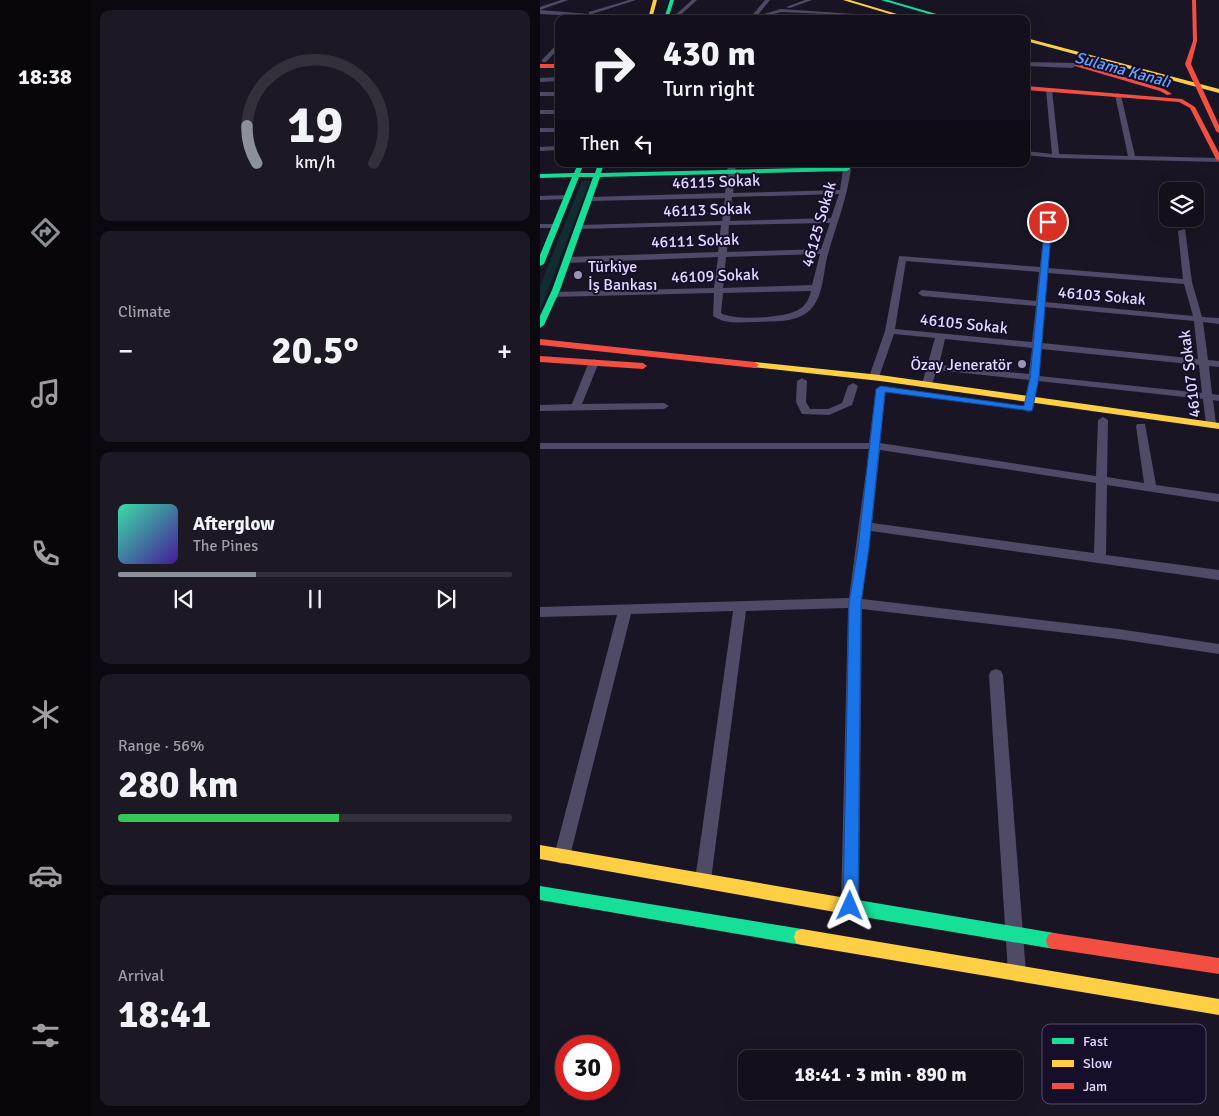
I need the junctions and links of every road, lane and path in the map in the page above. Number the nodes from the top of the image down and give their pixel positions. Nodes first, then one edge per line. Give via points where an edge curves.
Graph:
1 (566, 0) edge
2 (634, 0) edge
3 (655, 0) edge
4 (672, 0) edge
5 (695, 0) edge
6 (768, 0) edge
7 (810, 0) edge
8 (845, 0) edge
9 (882, 0) edge
10 (1194, 0) edge
11 (540, 10) edge
12 (781, 10) junction
13 (569, 15) edge
14 (587, 15) edge
15 (651, 15) edge
16 (667, 15) edge
17 (678, 15) edge
18 (755, 15) edge
19 (763, 15) edge
20 (862, 15) edge
21 (900, 15) edge
22 (937, 15) edge
23 (1030, 40) edge
24 (555, 48) edge
25 (1030, 52) edge
26 (555, 61) edge
27 (541, 63) edge
28 (1030, 64) edge
29 (1074, 64) junction
30 (555, 65) edge
31 (555, 79) edge
32 (540, 80) edge
33 (1030, 88) edge
34 (1199, 88) junction
35 (1049, 90) junction
36 (1219, 91) edge
37 (540, 94) edge
38 (555, 94) edge
39 (1118, 95) junction
40 (1180, 100) junction
41 (540, 112) edge
42 (555, 112) edge
43 (540, 130) edge
44 (555, 130) edge
45 (1219, 131) edge
46 (555, 148) edge
47 (540, 149) edge
48 (1030, 154) edge
49 (1056, 156) junction
50 (1132, 158) junction
51 (1219, 160) edge
52 (689, 167) edge
53 (733, 167) edge
54 (847, 167) edge
55 (578, 169) edge
56 (600, 169) edge
57 (540, 170) edge
58 (540, 176) edge
59 (842, 192) junction
60 (729, 194) junction
61 (540, 198) edge
62 (568, 198) junction
63 (590, 199) junction
64 (835, 220) junction
65 (725, 222) junction
66 (1048, 222) dead end
67 (540, 226) edge
68 (556, 226) junction
69 (579, 227) junction
70 (1182, 231) dead end
71 (824, 252) junction
72 (722, 254) junction
73 (541, 259) edge
74 (567, 260) junction
75 (1043, 270) junction
76 (1188, 282) junction
77 (816, 288) junction
78 (718, 290) junction
79 (922, 293) dead end
80 (554, 295) junction
81 (1039, 305) junction
82 (1198, 319) junction
83 (1219, 321) edge
84 (540, 326) edge
85 (890, 331) junction
86 (941, 335) junction
87 (540, 342) edge
88 (560, 346) junction
89 (1037, 346) junction
90 (540, 359) edge
91 (558, 360) junction
92 (594, 362) junction
93 (1203, 362) junction
94 (1219, 364) edge
95 (653, 367) dead end
96 (933, 367) junction
97 (540, 368) edge
98 (874, 377) junction
99 (762, 378) dead end
100 (1034, 378) junction
101 (802, 381) junction
102 (927, 384) junction
103 (853, 386) junction
104 (881, 389) junction
105 (1207, 397) junction
106 (1219, 398) edge
107 (1030, 404) junction
108 (664, 406) dead end
109 (576, 407) junction
110 (540, 408) edge
111 (1103, 420) junction
112 (1215, 425) edge
113 (1141, 426) junction
114 (1219, 437) edge
115 (540, 446) edge
116 (874, 447) junction
117 (1100, 479) junction
118 (1151, 488) junction
119 (1219, 498) edge
120 (866, 526) junction
121 (1100, 559) junction
122 (1219, 575) edge
123 (855, 603) junction
124 (740, 607) junction
125 (625, 610) junction
126 (540, 612) edge
127 (1219, 649) edge
128 (996, 676) dead end
129 (540, 852) edge
130 (562, 856) junction
131 (703, 880) junction
132 (540, 893) edge
133 (850, 906) junction
134 (1014, 935) junction
135 (1219, 966) edge
136 (1017, 973) junction
137 (1219, 1008) edge

1 - 11 street
2 - 14 street
3 - 15 street
4 - 16 street
5 - 17 street
6 - 18 street
7 - 12 street
8 - 21 street
9 - 22 street
10 - 34 street via 1195,41 1188,64
11 - 13 street
12 - 19 street
12 - 20 street
23 - 34 street
24 - 27 street
25 - 29 street
26 - 27 street
27 - 30 street
28 - 29 street
29 - 40 street via 1162,90
31 - 32 street
33 - 35 street
34 - 36 street
34 - 45 street
35 - 39 street
35 - 49 street
37 - 38 street
39 - 40 street
39 - 50 street
40 - 51 street via 1192,107
41 - 42 street
43 - 44 street
46 - 47 street
48 - 49 street
49 - 50 street
50 - 51 street
52 - 56 street
53 - 60 street
54 - 59 street, 46125 Sokak
55 - 56 street
55 - 57 street
55 - 58 street
55 - 62 street
56 - 63 street
59 - 60 street, 46115 Sokak
59 - 64 street, 46125 Sokak
60 - 63 street, 46115 Sokak
60 - 65 street
61 - 62 street
62 - 68 street
63 - 69 street
64 - 65 street, 46113 Sokak
64 - 71 street, 46125 Sokak
65 - 69 street, 46113 Sokak
65 - 72 street
66 - 75 street
67 - 68 street
68 - 73 street
69 - 74 street
70 - 76 street, 46107 Sokak
71 - 72 street, 46111 Sokak
71 - 77 street, 46125 Sokak
72 - 74 street, 46111 Sokak
72 - 78 street
74 - 80 street
75 - 76 street
75 - 81 street
75 - 85 street via 902,258
76 - 82 street, 46107 Sokak
77 - 78 street, 46109 Sokak
77 - 78 street, 46125 Sokak via 809,307 791,317 733,320 722,319 716,314
78 - 80 street, 46109 Sokak
79 - 81 street, 46103 Sokak
80 - 84 street
81 - 82 street, 46103 Sokak
81 - 89 street
82 - 83 street, 46103 Sokak
82 - 93 street, 46107 Sokak
84 - 88 street
85 - 86 street, 46105 Sokak
85 - 98 street
86 - 89 street, 46105 Sokak
86 - 96 street
87 - 88 street
88 - 98 street
89 - 93 street, 46105 Sokak
89 - 100 street
90 - 91 street
91 - 92 street
91 - 97 street
92 - 95 street
92 - 109 street
93 - 94 street, 46105 Sokak
93 - 105 street, 46107 Sokak
96 - 100 street
96 - 102 street
98 - 102 street
99 - 101 street
100 - 105 street
100 - 107 street
101 - 103 street
101 - 103 street via 801,402 806,412 829,412 847,405
102 - 107 street
103 - 104 street
104 - 107 street
104 - 116 street
105 - 106 street
105 - 112 street, 46107 Sokak
107 - 111 street
107 - 112 street
108 - 109 street
109 - 110 street
111 - 113 street
111 - 117 street
113 - 114 street
113 - 118 street
115 - 116 street
116 - 117 street
116 - 120 street
117 - 118 street
117 - 121 street
118 - 119 street
120 - 121 street
120 - 123 street
121 - 122 street
123 - 124 street
123 - 127 street
123 - 133 street
124 - 125 street
124 - 131 street
125 - 126 street
125 - 130 street
128 - 134 street
129 - 130 street
130 - 131 street
131 - 133 street
132 - 136 street
133 - 134 street
134 - 135 street
134 - 136 street
136 - 137 street

